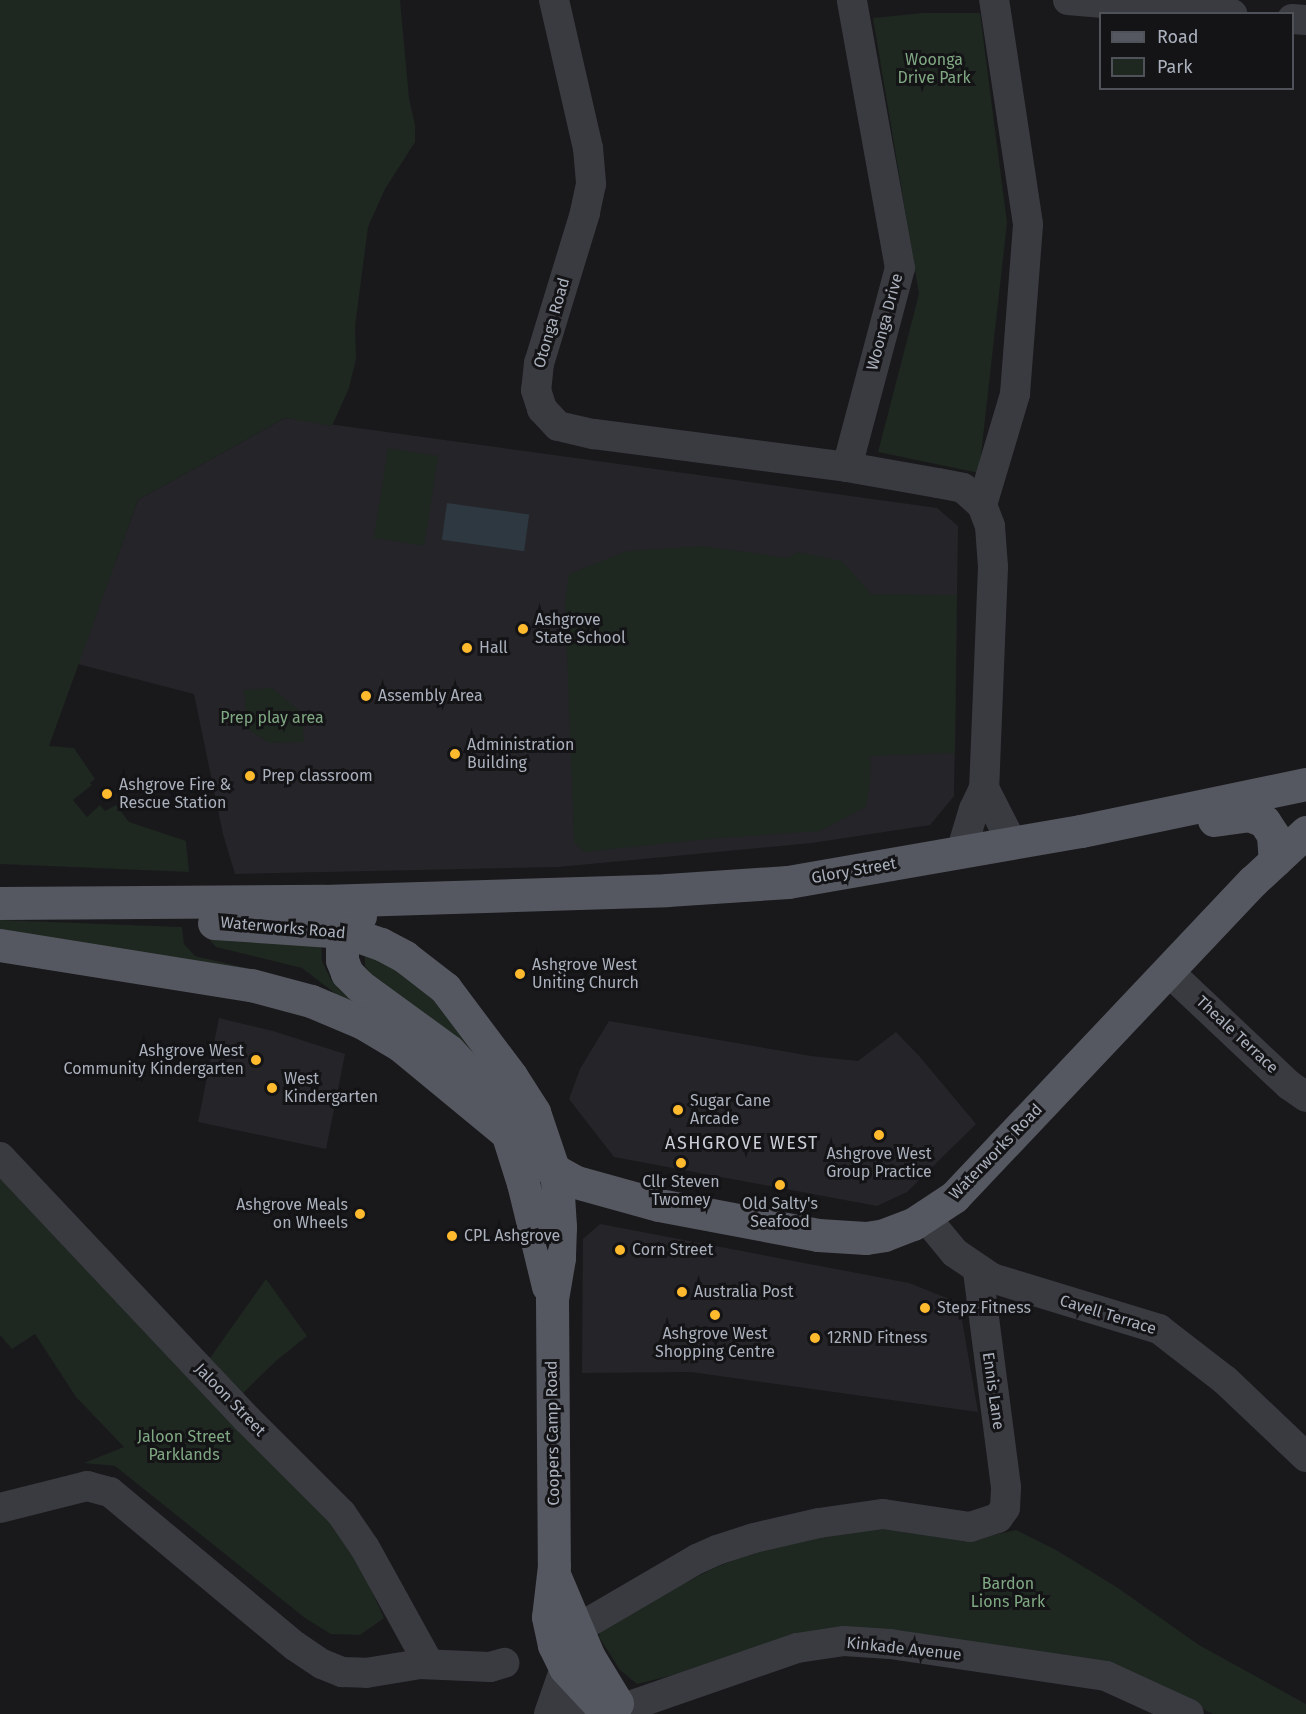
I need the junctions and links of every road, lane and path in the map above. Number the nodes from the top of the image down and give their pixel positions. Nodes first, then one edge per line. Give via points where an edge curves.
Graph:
1 (554, 0) edge
2 (852, 0) edge
3 (994, 0) edge
4 (1068, 0) edge
5 (1209, 12) edge
6 (847, 467) junction
7 (982, 505) junction
8 (1306, 784) edge
9 (984, 788) junction
10 (1081, 831) junction
11 (1306, 832) edge
12 (1012, 843) junction
13 (962, 852) junction
14 (1275, 861) junction
15 (396, 898) junction
16 (0, 904) edge
17 (346, 932) junction
18 (0, 945) edge
19 (1169, 972) junction
20 (1306, 1097) edge
21 (507, 1133) junction
22 (0, 1157) edge
23 (554, 1170) junction
24 (926, 1218) junction
25 (978, 1271) junction
26 (552, 1299) junction
27 (1306, 1457) edge
28 (0, 1508) edge
29 (504, 1663) dead end
30 (429, 1664) junction
31 (588, 1681) edge
32 (549, 1714) edge
33 (1189, 1714) edge

1 - 6 street, Otonga Road via 588,148 591,184 539,363 536,390 542,410 558,426 594,434
2 - 6 street, Woonga Drive via 900,268
3 - 7 street via 1028,224 1015,394
4 - 5 street
6 - 7 street via 963,489
7 - 9 street via 990,526 993,567
8 - 10 main road, Glory Street
9 - 12 street
9 - 13 street
10 - 12 main road, Glory Street
10 - 14 main road via 1148,831 1252,816 1264,820 1270,828
11 - 14 main road, Waterworks Road
12 - 13 main road, Glory Street
13 - 15 main road, Glory Street via 788,882 668,890
14 - 19 main road, Waterworks Road
15 - 16 main road, Waterworks Road
15 - 17 main road via 360,916
16 - 17 main road, Waterworks Road via 92,916
17 - 21 main road, Coopers Camp Road via 342,954 350,977 466,1066 493,1102
17 - 23 main road, Waterworks Road via 393,950 445,988 528,1101
18 - 21 main road, Waterworks Road via 251,985 328,1007 400,1045
19 - 20 street, Theale Terrace
19 - 24 main road, Waterworks Road via 969,1183
21 - 23 main road, Waterworks Road
21 - 26 main road, Coopers Camp Road
22 - 30 street, Jaloon Street via 341,1513 360,1539
23 - 24 main road, Waterworks Road via 593,1188 637,1200 844,1238 884,1235
23 - 26 main road, Coopers Camp Road via 560,1251
24 - 25 street, Cavell Terrace via 946,1245
25 - 27 street, Cavell Terrace via 1159,1329 1225,1380
25 - 31 street, Ennis Lane via 1006,1488 1004,1510 995,1520 970,1527 883,1514 819,1522 717,1550 696,1559
26 - 31 main road, Coopers Camp Road via 554,1566
28 - 30 street via 87,1486 110,1492 295,1646 322,1664 356,1674
29 - 30 street via 490,1667
31 - 32 street
31 - 33 street, Kinkade Avenue via 843,1641 890,1644 1106,1676

